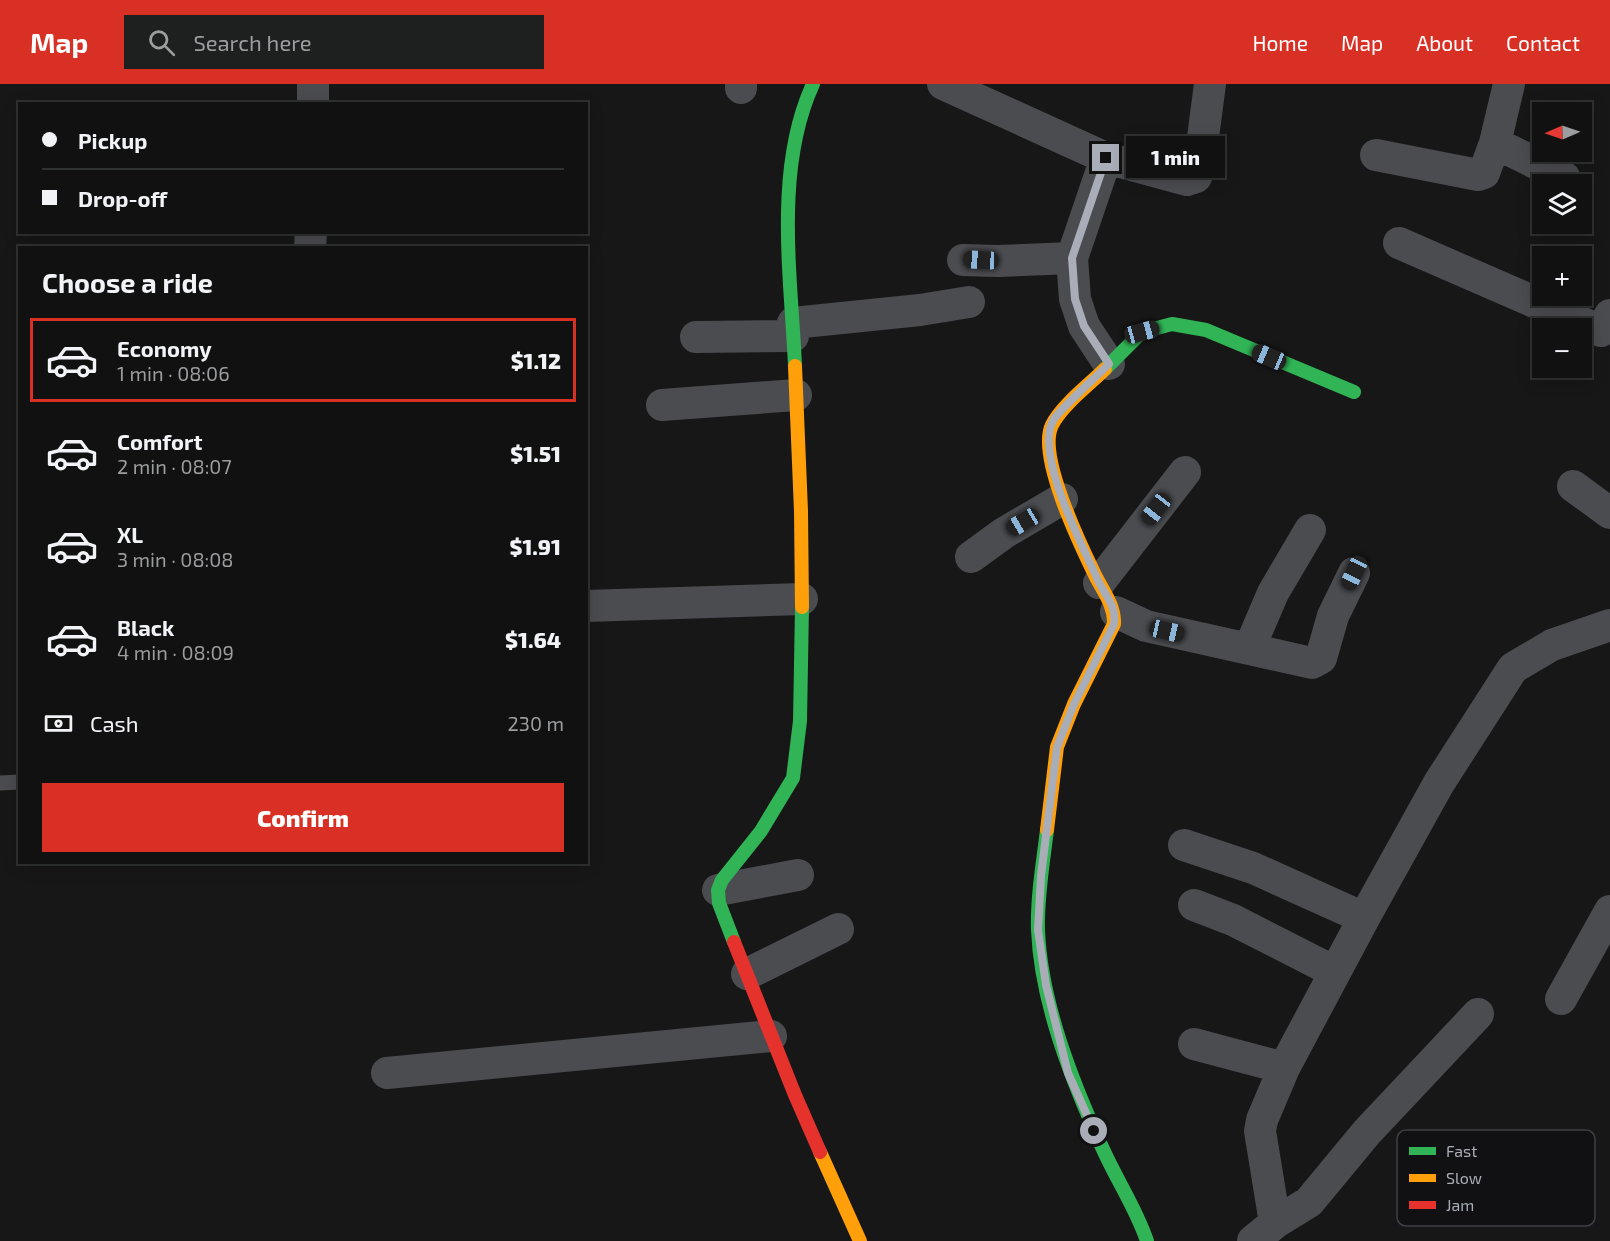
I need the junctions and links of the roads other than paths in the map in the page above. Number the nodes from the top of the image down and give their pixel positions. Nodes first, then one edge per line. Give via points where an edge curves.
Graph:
1 (314, 84) edge
2 (813, 84) edge
3 (943, 84) edge
4 (1210, 84) edge
5 (1509, 84) edge
6 (313, 102) edge
7 (1495, 143) junction
8 (1376, 155) dead end
9 (1106, 158) junction
10 (1558, 174) edge
11 (1399, 243) dead end
12 (1072, 258) junction
13 (963, 260) dead end
14 (969, 302) dead end
15 (1610, 315) edge
16 (793, 330) junction
17 (696, 337) dead end
18 (1109, 364) junction
19 (1354, 392) dead end
20 (796, 395) junction
21 (662, 405) dead end
22 (1185, 472) dead end
23 (1573, 486) dead end
24 (1062, 499) junction
25 (1610, 513) edge
26 (1310, 530) dead end
27 (971, 557) dead end
28 (1354, 573) dead end
29 (1099, 583) junction
30 (802, 599) junction
31 (588, 606) edge
32 (1116, 612) junction
33 (1610, 625) edge
34 (1249, 649) junction
35 (18, 782) edge
36 (0, 783) edge
37 (1184, 845) dead end
38 (798, 876) dead end
39 (718, 890) junction
40 (1194, 905) dead end
41 (1610, 911) edge
42 (1364, 918) junction
43 (838, 930) dead end
44 (1335, 972) junction
45 (747, 974) junction
46 (1560, 999) dead end
47 (1478, 1014) dead end
48 (771, 1036) junction
49 (1194, 1044) dead end
50 (1284, 1068) junction
51 (387, 1073) dead end
52 (1264, 1232) edge
53 (860, 1241) edge
54 (1147, 1241) edge

1 - 6 street
2 - 16 street via 802,108 792,159 789,284
3 - 9 street
4 - 9 street via 1196,177 1188,180
5 - 7 street
7 - 8 street via 1484,173 1478,175
7 - 10 street
9 - 12 street
11 - 15 street via 1601,331
12 - 13 street
12 - 18 street via 1075,299 1084,326
14 - 16 street
16 - 17 street
16 - 20 street
18 - 19 street via 1142,332 1172,324 1206,330
18 - 24 street via 1055,419 1048,433 1048,448
20 - 21 street
20 - 30 street
22 - 29 street
23 - 25 street
24 - 27 street
24 - 29 street
26 - 34 street via 1272,593
28 - 34 street via 1317,662
29 - 32 street
30 - 31 street
30 - 39 street via 800,721 793,778
32 - 34 street via 1146,626
32 - 54 street via 1057,747 1038,930 1046,985 1068,1073
33 - 42 street via 1552,645 1513,668 1439,783
35 - 36 lane
37 - 42 street via 1253,868
38 - 39 street
39 - 45 street via 719,903
40 - 44 street via 1233,920
41 - 46 street
42 - 44 street
43 - 45 street
44 - 50 street
45 - 48 street
47 - 52 street via 1367,1132 1309,1202
48 - 51 street
48 - 53 street
49 - 50 street
50 - 52 street via 1260,1131

